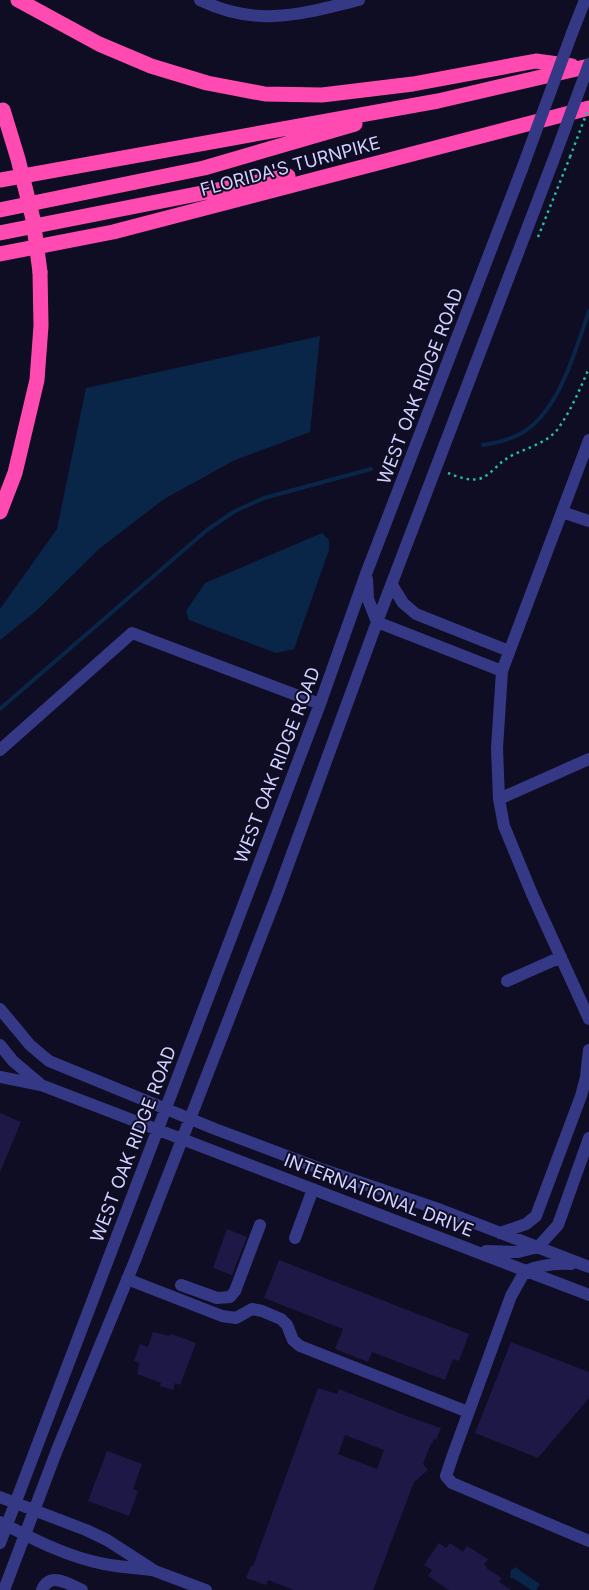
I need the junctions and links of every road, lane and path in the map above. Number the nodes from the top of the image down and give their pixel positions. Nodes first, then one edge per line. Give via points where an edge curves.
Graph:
1 (18, 0) edge
2 (200, 0) edge
3 (359, 0) edge
4 (585, 0) edge
5 (587, 66) edge
6 (438, 101) junction
7 (2, 105) edge
8 (589, 107) edge
9 (448, 144) junction
10 (570, 157) dead end
11 (0, 180) edge
12 (0, 210) edge
13 (113, 232) junction
14 (0, 233) edge
15 (0, 254) edge
16 (0, 263) edge
17 (589, 368) edge
18 (589, 440) edge
19 (448, 473) dead end
20 (0, 512) edge
21 (562, 512) junction
22 (589, 521) edge
23 (366, 574) junction
24 (392, 586) junction
25 (377, 622) junction
26 (509, 651) junction
27 (502, 671) junction
28 (320, 704) junction
29 (0, 750) edge
30 (589, 758) edge
31 (499, 799) junction
32 (560, 957) junction
33 (507, 981) dead end
34 (0, 1008) edge
35 (589, 1019) edge
36 (0, 1045) edge
37 (589, 1050) edge
38 (0, 1076) edge
39 (41, 1084) junction
40 (165, 1108) junction
41 (190, 1118) junction
42 (157, 1128) junction
43 (183, 1138) junction
44 (589, 1138) edge
45 (313, 1189) junction
46 (260, 1225) dead end
47 (500, 1233) junction
48 (295, 1238) dead end
49 (538, 1247) junction
50 (471, 1249) junction
51 (588, 1266) edge
52 (525, 1271) junction
53 (128, 1279) junction
54 (181, 1284) dead end
55 (589, 1296) edge
56 (468, 1412) junction
57 (0, 1497) edge
58 (15, 1503) junction
59 (34, 1510) junction
60 (3, 1523) edge
61 (25, 1535) junction
62 (589, 1541) edge
63 (0, 1542) edge
64 (155, 1570) junction
65 (55, 1579) junction
66 (4, 1590) edge
67 (42, 1590) edge
68 (82, 1590) edge
69 (95, 1590) edge
70 (206, 1590) edge

1 - 5 highway via 99,44 151,66 207,83 265,94 322,95 413,84 536,61
2 - 3 street via 254,17 294,15
4 - 23 street, WEST OAK RIDGE ROAD, bridge
5 - 6 highway, FLORIDA'S TURNPIKE
5 - 24 street, bridge
6 - 11 highway, FLORIDA'S TURNPIKE
6 - 12 highway via 204,168
7 - 20 highway, bridge via 33,219 40,272 41,326 38,380 15,473
8 - 9 highway, FLORIDA'S TURNPIKE
8 - 10 path, bridge
9 - 13 highway, FLORIDA'S TURNPIKE
9 - 14 highway
13 - 15 highway, FLORIDA'S TURNPIKE
13 - 16 highway
17 - 19 path via 573,404 556,431 503,461 482,478 471,480
18 - 21 street
21 - 22 street
21 - 26 street
23 - 25 street via 368,599
23 - 28 street, WEST OAK RIDGE ROAD
24 - 25 street
24 - 26 street via 403,603 416,614
25 - 27 street
25 - 41 street via 277,895
26 - 27 street
27 - 31 street via 497,748
28 - 29 street via 132,633
28 - 40 street, WEST OAK RIDGE ROAD
30 - 31 street
31 - 32 street via 504,826 516,858
32 - 33 street
32 - 35 street
34 - 40 street, INTERNATIONAL DRIVE via 30,1045 49,1061
36 - 39 street via 13,1061
37 - 47 street via 581,1096 536,1216 526,1224
38 - 39 street
39 - 42 street, INTERNATIONAL DRIVE
40 - 41 street, INTERNATIONAL DRIVE
40 - 42 street, WEST OAK RIDGE ROAD
41 - 43 street
41 - 47 street, INTERNATIONAL DRIVE
42 - 43 street, INTERNATIONAL DRIVE
42 - 58 street, WEST OAK RIDGE ROAD
43 - 45 street, INTERNATIONAL DRIVE
43 - 53 street
44 - 49 street via 558,1225
45 - 48 street
45 - 50 street, INTERNATIONAL DRIVE
46 - 54 street via 230,1297 217,1298
47 - 49 street, INTERNATIONAL DRIVE
49 - 50 street via 518,1252
49 - 51 street, INTERNATIONAL DRIVE
50 - 52 street, INTERNATIONAL DRIVE
51 - 52 street via 542,1264
52 - 55 street, INTERNATIONAL DRIVE
52 - 56 street via 511,1296
53 - 56 street via 222,1316 236,1318 252,1310 262,1311 281,1319 300,1346
53 - 59 street
56 - 62 street via 446,1476 452,1483
57 - 58 street
58 - 59 street
58 - 60 street, WEST OAK RIDGE ROAD
59 - 61 street
59 - 64 street via 96,1535
60 - 61 street
60 - 63 street, WEST OAK RIDGE ROAD
61 - 64 street via 82,1559
61 - 66 street
64 - 70 street
65 - 67 street
65 - 68 street
65 - 69 street via 60,1576

